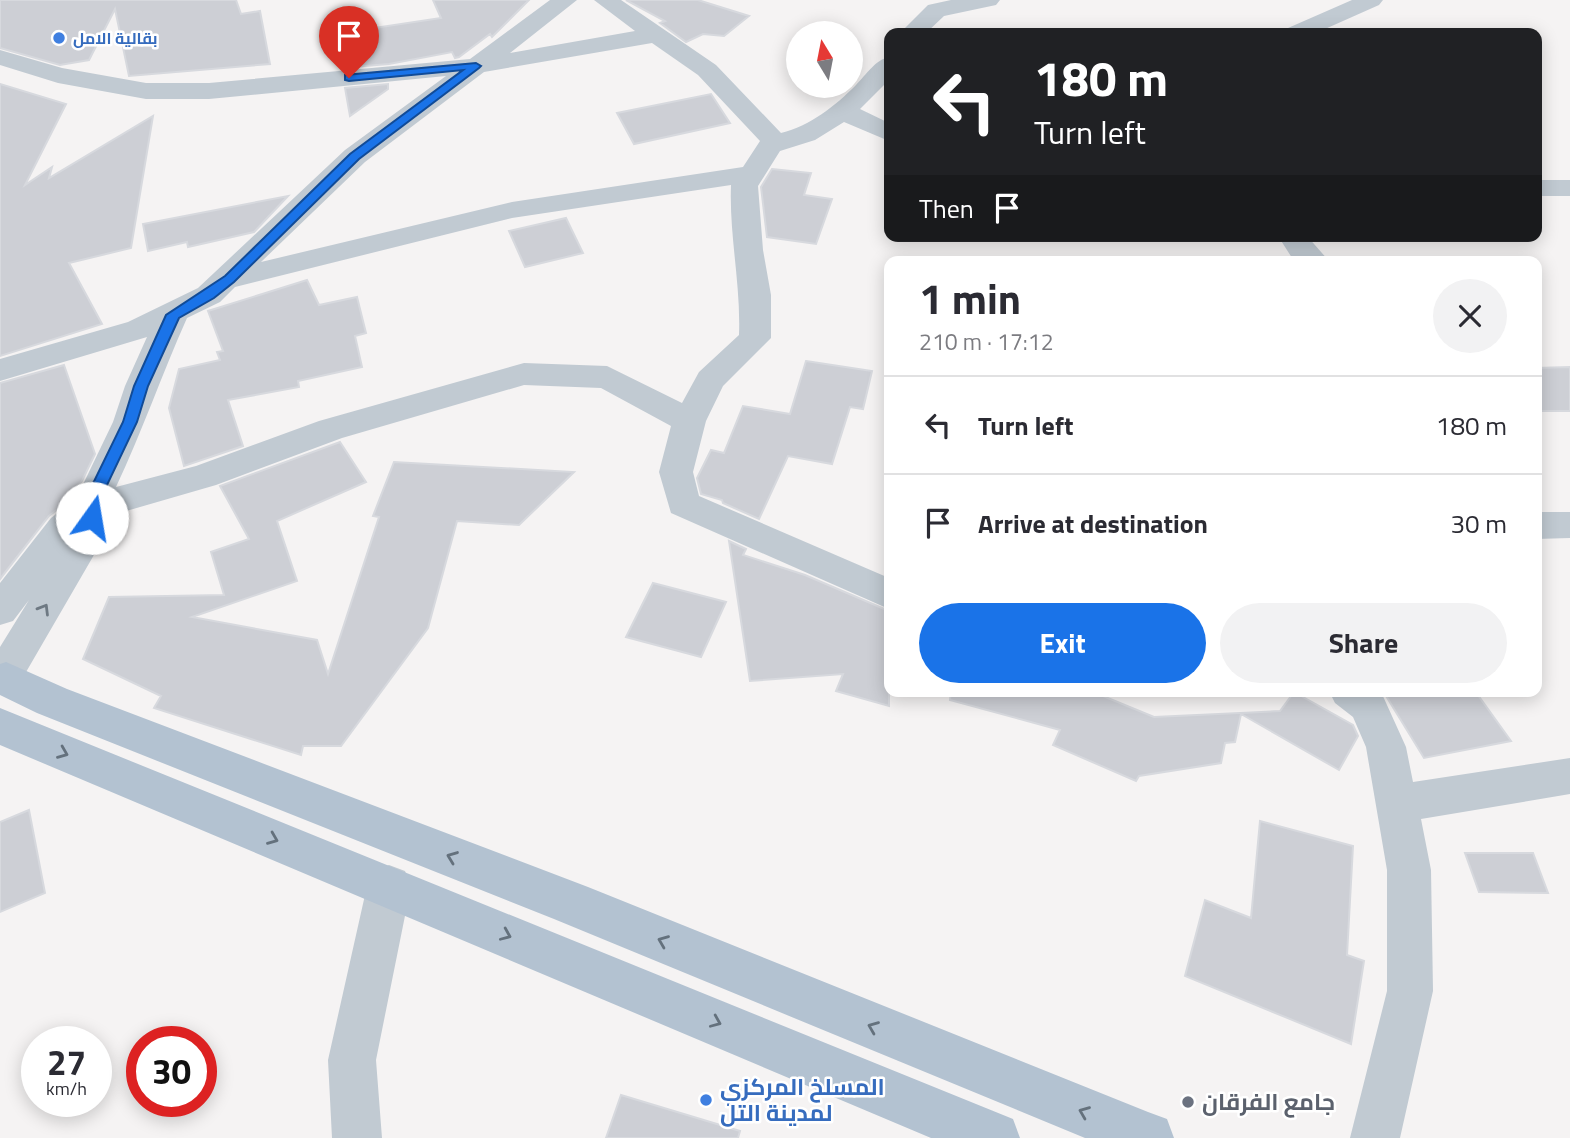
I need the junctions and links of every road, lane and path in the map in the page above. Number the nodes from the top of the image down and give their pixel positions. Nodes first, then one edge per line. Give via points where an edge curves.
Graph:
1 (565, 0) edge
2 (606, 0) edge
3 (988, 0) edge
4 (1371, 0) edge
5 (917, 28) edge
6 (1308, 28) edge
7 (656, 35) junction
8 (0, 57) edge
9 (476, 66) junction
10 (884, 70) edge
11 (840, 110) junction
12 (884, 131) edge
13 (775, 142) junction
14 (751, 174) junction
15 (1542, 188) edge
16 (1570, 188) edge
17 (1295, 242) edge
18 (1307, 256) edge
19 (229, 279) junction
20 (173, 315) junction
21 (0, 370) edge
22 (689, 421) junction
23 (89, 508) junction
24 (1570, 525) edge
25 (1542, 526) edge
26 (884, 592) edge
27 (0, 610) edge
28 (4, 672) edge
29 (1357, 697) edge
30 (0, 726) edge
31 (1570, 776) edge
32 (1396, 804) junction
33 (389, 886) junction
34 (357, 1138) edge
35 (994, 1138) edge
36 (1148, 1138) edge
37 (1375, 1138) edge

1 - 9 street
2 - 7 street
3 - 5 street via 936,10
4 - 6 street
7 - 9 street
7 - 13 street via 707,71
8 - 9 street via 58,75 146,91 209,90
9 - 19 street via 355,156
10 - 11 street
11 - 12 street
11 - 13 street via 806,134
13 - 14 street
14 - 19 street via 512,209
14 - 22 street via 744,186 756,295 755,338 710,380
15 - 16 street
17 - 18 street
19 - 20 street
20 - 21 street
20 - 23 street
22 - 23 street via 607,377 524,374 331,429 204,476
22 - 26 street via 676,472 683,504
23 - 27 street via 64,528
28 -> 23 street via 80,548 92,518
24 - 25 street
36 -> 28 main road via 571,903 52,701
29 - 32 street via 1368,706 1386,747
30 -> 33 main road
31 - 32 street
32 - 37 street via 1409,870 1410,990
33 - 34 street via 352,1060
33 -> 35 main road

